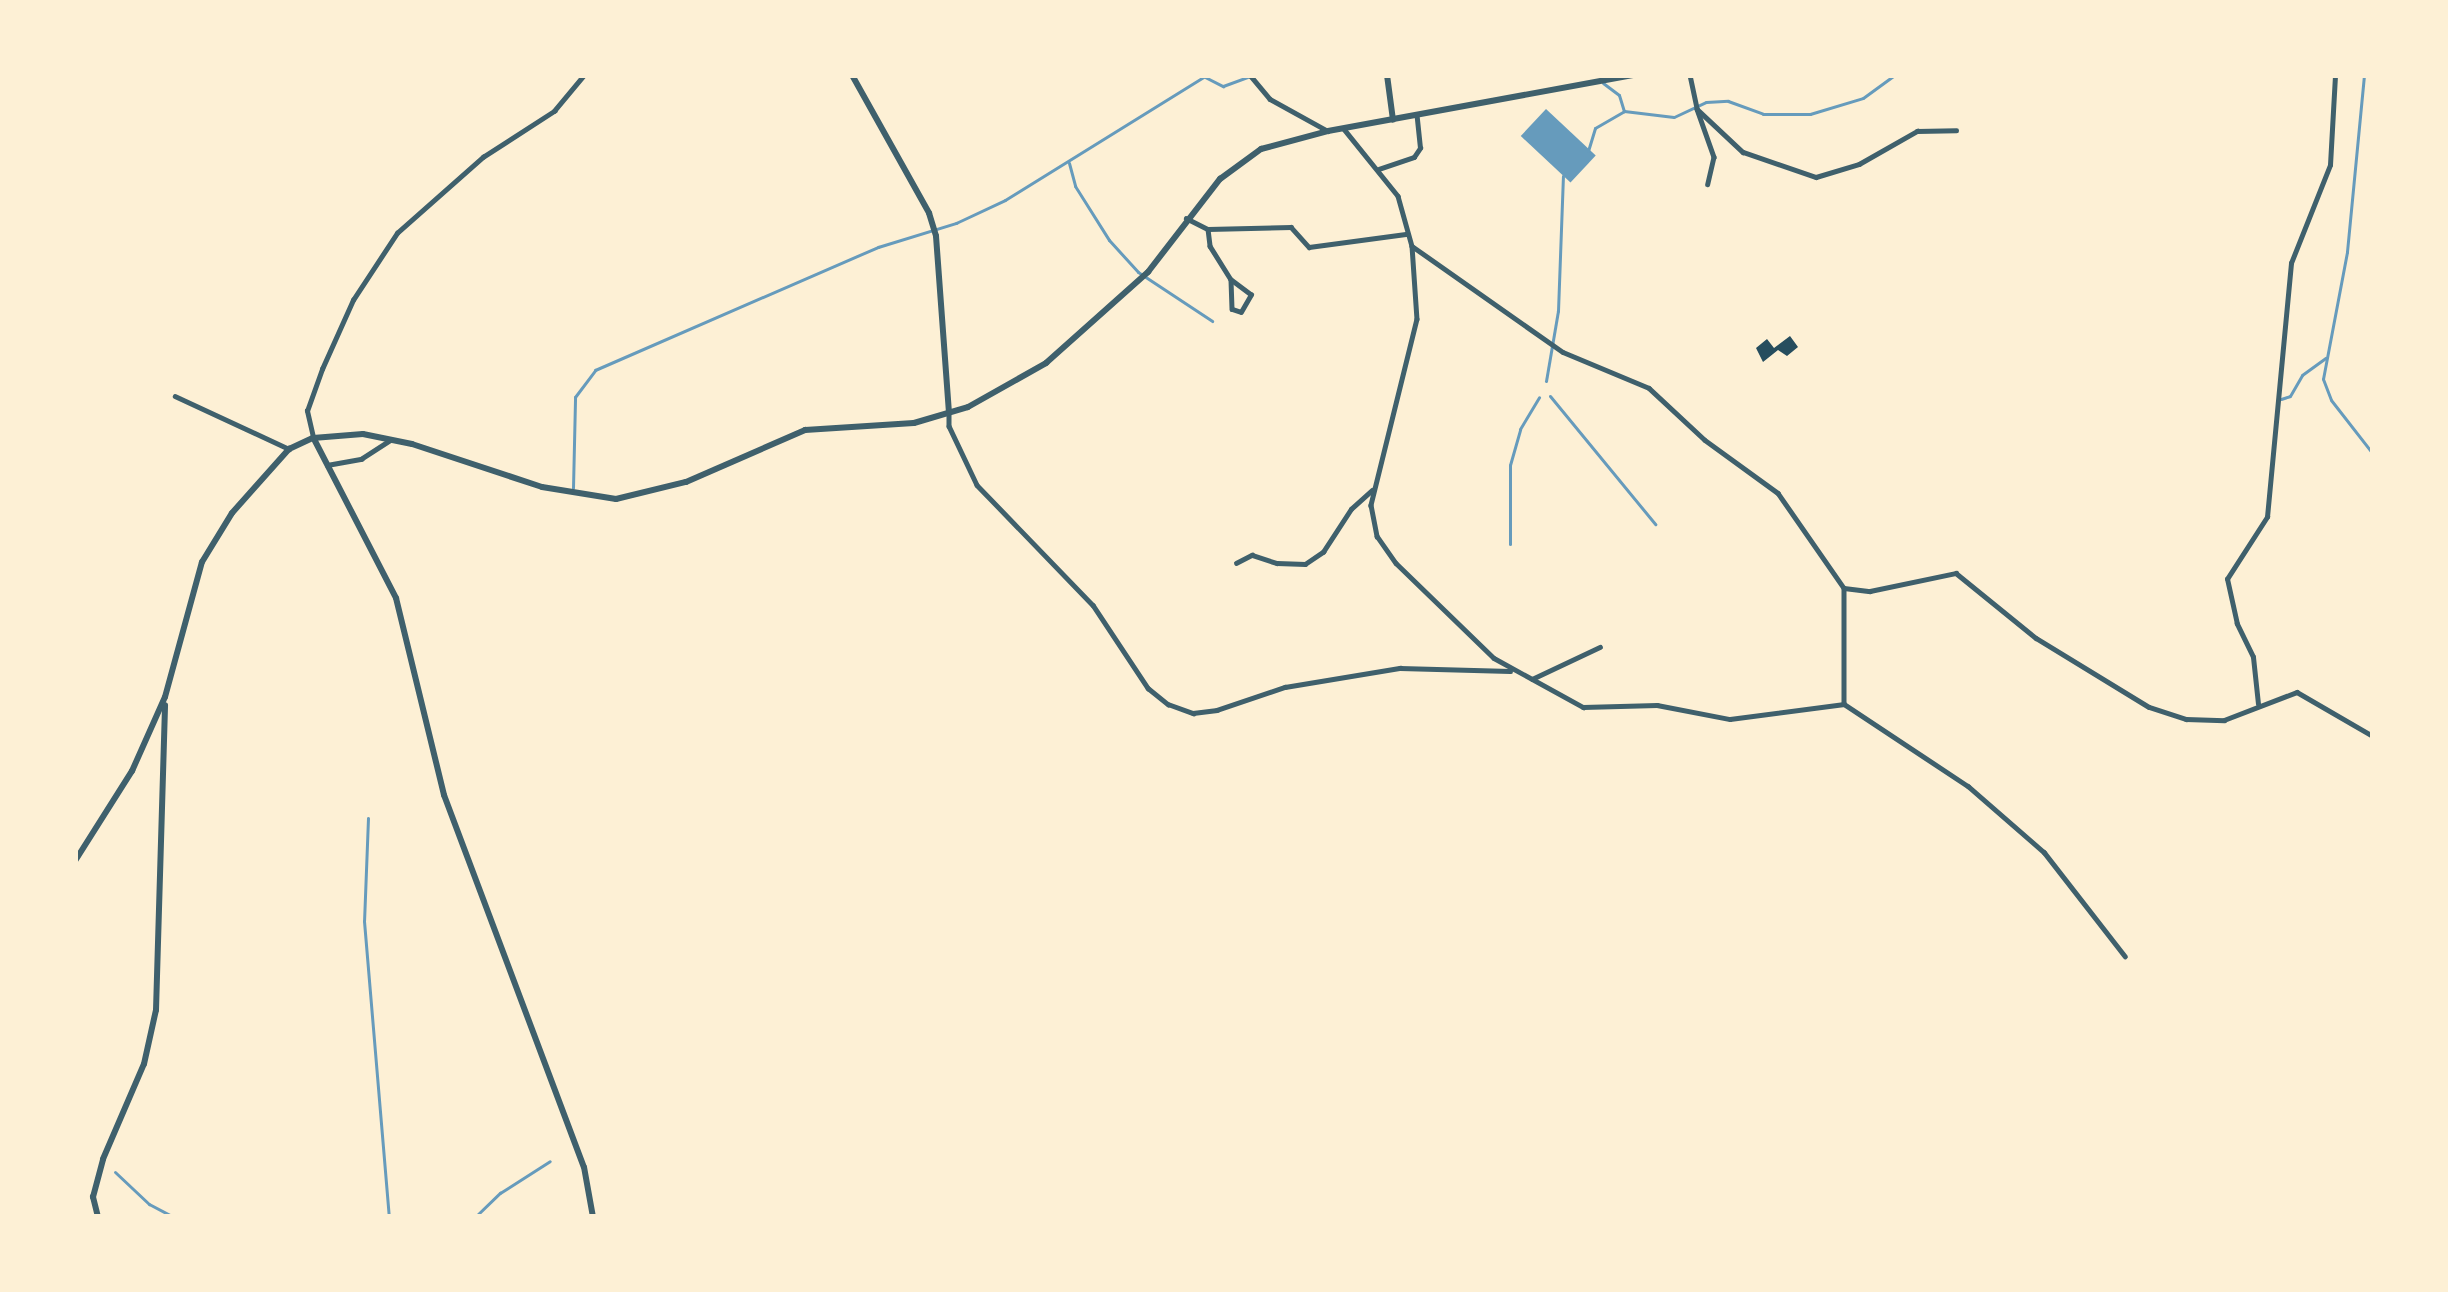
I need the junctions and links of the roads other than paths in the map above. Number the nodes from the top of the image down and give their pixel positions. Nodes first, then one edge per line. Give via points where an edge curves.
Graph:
1 (584, 75) edge
2 (852, 75) edge
3 (1387, 75) edge
4 (1633, 75) edge
5 (1690, 75) edge
6 (2335, 75) edge
7 (1251, 78) edge
8 (1697, 110) junction
9 (1417, 115) junction
10 (1394, 120) junction
11 (1344, 129) junction
12 (1956, 130) dead end
13 (1328, 131) junction
14 (1379, 170) junction
15 (1708, 184) dead end
16 (1186, 218) junction
17 (1208, 229) junction
18 (1410, 234) junction
19 (1412, 245) junction
20 (1231, 280) junction
21 (175, 395) dead end
22 (949, 413) junction
23 (313, 438) junction
24 (390, 440) junction
25 (289, 449) junction
26 (327, 465) junction
27 (1372, 490) junction
28 (1236, 562) dead end
29 (1844, 588) junction
30 (1600, 647) dead end
31 (1494, 658) junction
32 (1488, 669) junction
33 (1516, 672) junction
34 (1532, 679) junction
35 (166, 697) junction
36 (1844, 704) junction
37 (2258, 704) junction
38 (2373, 736) edge
39 (75, 861) edge
40 (2125, 956) dead end
41 (98, 1217) edge
42 (593, 1217) edge

1 - 23 street via 554,111 483,157 398,233 353,300 322,369 307,411
2 - 22 street via 936,236
3 - 10 street
4 - 9 street
5 - 8 street
6 - 37 street via 2330,165 2291,262 2267,517 2227,579 2253,657
7 - 13 street via 1278,105
8 - 12 street via 1748,156 1816,177 1917,131
8 - 15 street via 1714,157
9 - 10 street
9 - 14 street via 1414,157
10 - 11 street
11 - 13 street
11 - 14 street
13 - 16 street via 1261,149 1220,178
14 - 18 street
16 - 17 street
16 - 22 street via 1148,272 1046,363
17 - 18 street via 1291,227 1309,247
17 - 20 street
18 - 19 street
19 - 27 street via 1417,319
19 - 29 street via 1563,352 1649,388 1778,493
20 - 20 street via 1230,303 1241,312 1251,296
21 - 25 street
22 - 24 street via 805,430 686,482 616,499 542,487
22 - 32 street via 977,485 1093,605 1148,688 1168,704 1193,713 1363,672
23 - 24 street
23 - 25 street
23 - 26 street
24 - 26 street via 362,459
25 - 35 street via 232,513 202,562
26 - 42 street via 396,598 444,795 584,1167
27 - 28 street via 1305,564 1252,555
27 - 31 street via 1387,554
29 - 36 street
29 - 37 street via 1870,591 1956,573 2036,638 2141,704 2204,721
30 - 34 street
31 - 32 street
31 - 33 street
32 - 33 street
33 - 34 street
34 - 36 street via 1594,708 1657,705 1730,718
35 - 39 street via 132,771
35 - 41 street via 156,1010 144,1064 103,1159 93,1197
36 - 40 street via 1968,786 2044,852
37 - 38 street via 2297,692

